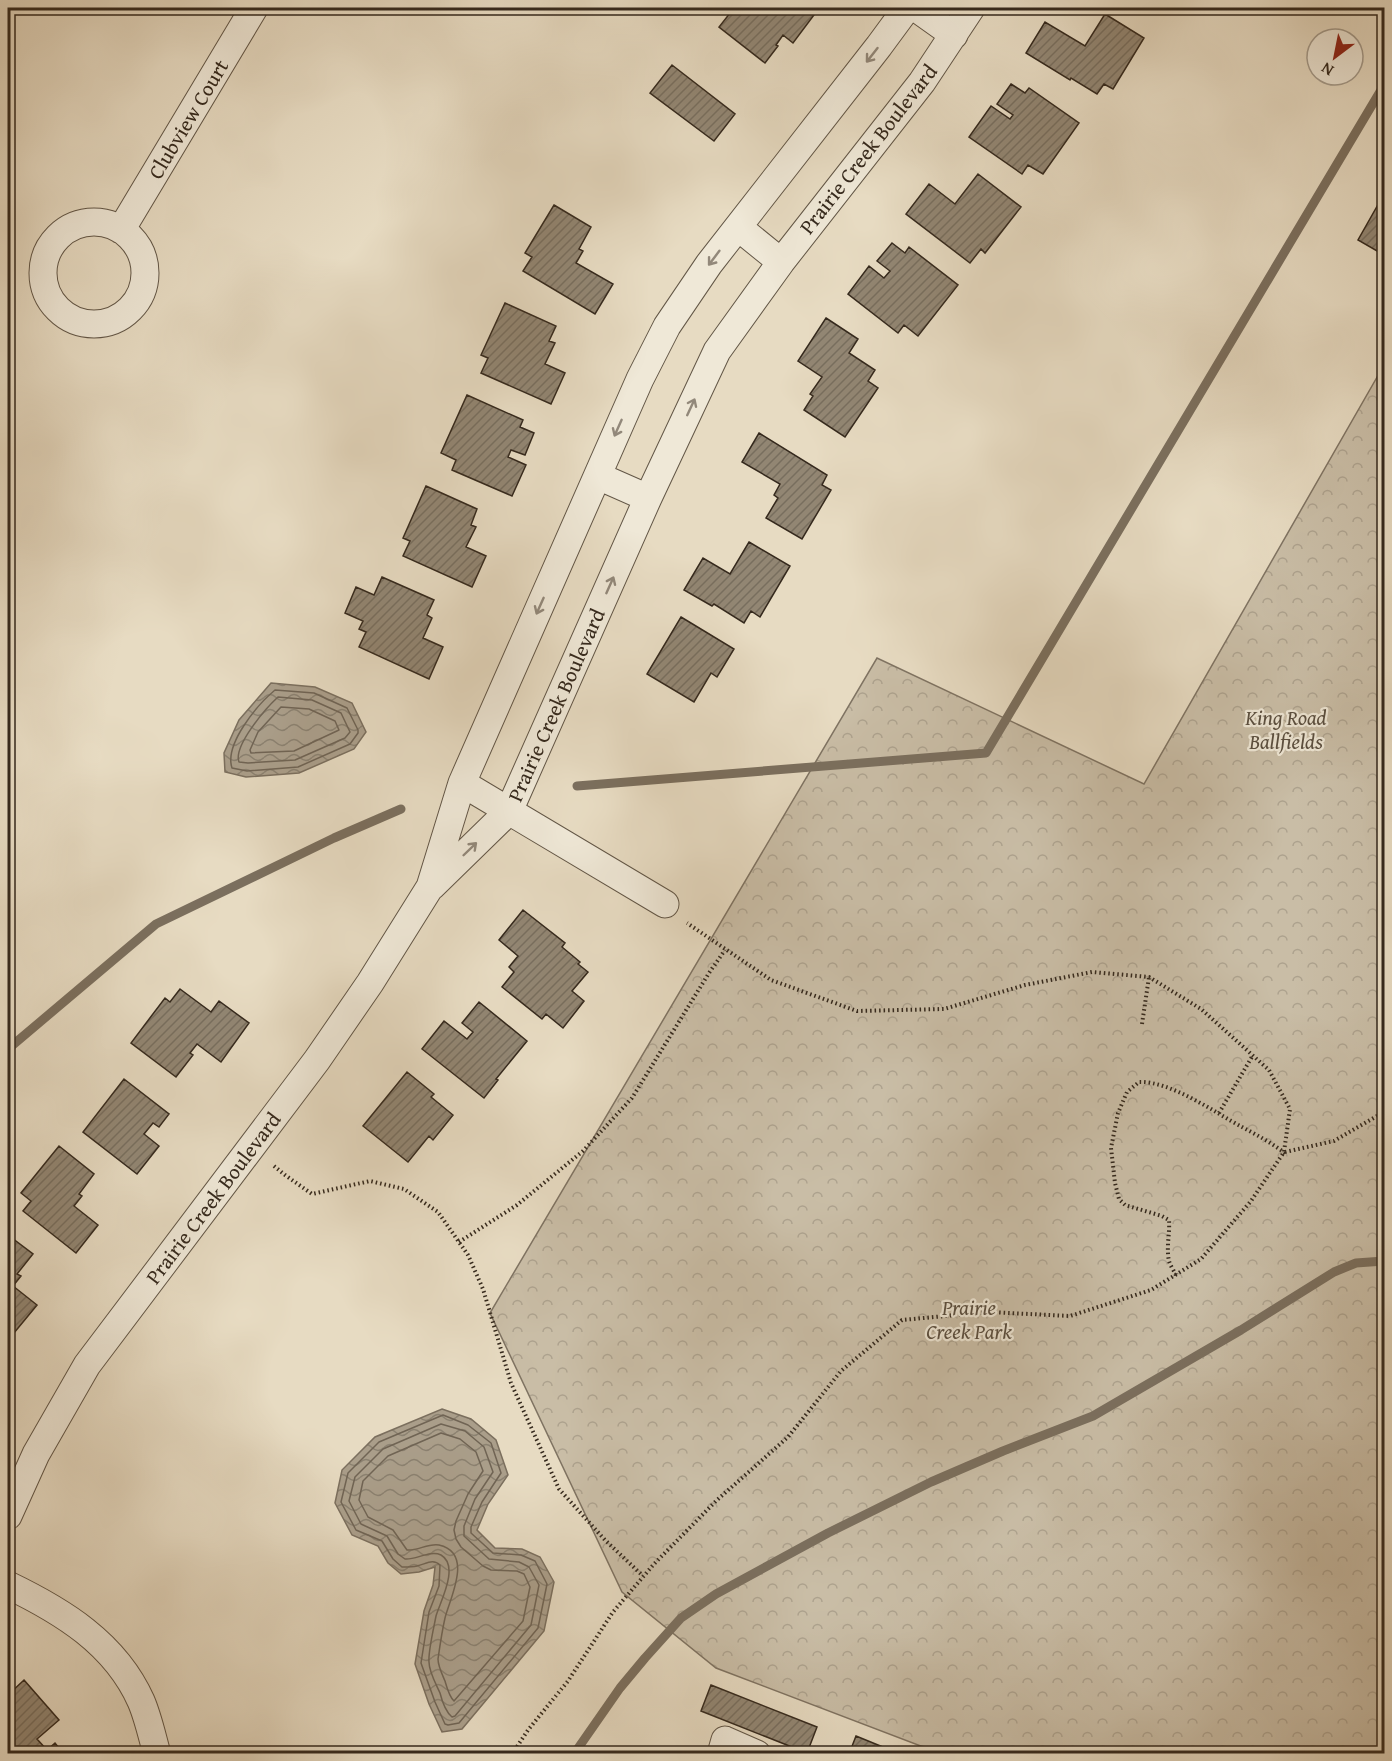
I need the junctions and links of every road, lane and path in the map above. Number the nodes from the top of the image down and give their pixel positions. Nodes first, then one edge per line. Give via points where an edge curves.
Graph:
1 (255, 8) edge
2 (907, 8) edge
3 (916, 8) edge
4 (971, 8) edge
5 (954, 35) junction
6 (738, 227) junction
7 (121, 230) dead end
8 (781, 262) junction
9 (598, 477) junction
10 (648, 498) junction
11 (462, 783) junction
12 (509, 811) junction
13 (430, 887) junction
14 (665, 904) dead end
15 (686, 922) dead end
16 (725, 950) junction
17 (1149, 977) junction
18 (1142, 1024) dead end
19 (1253, 1055) junction
20 (1384, 1112) edge
21 (1219, 1113) junction
22 (252, 1146) junction
23 (1285, 1153) junction
24 (459, 1242) junction
25 (1176, 1275) junction
26 (8, 1516) edge
27 (643, 1576) junction
28 (8, 1585) edge
29 (157, 1754) edge
30 (512, 1754) edge
31 (721, 1754) edge
32 (757, 1754) edge

1 - 7 street, Clubview Court
2 -> 6 street, Prairie Creek Boulevard
3 - 5 street
4 - 5 street, Prairie Creek Boulevard
5 - 8 street, Prairie Creek Boulevard via 922,82
6 - 8 street
6 -> 9 street, Prairie Creek Boulevard via 667,326
10 -> 8 street, Prairie Creek Boulevard via 717,351
9 - 10 street
9 -> 11 street, Prairie Creek Boulevard
12 -> 10 street, Prairie Creek Boulevard
11 - 12 street
11 - 13 street, Prairie Creek Boulevard
13 -> 12 street, Prairie Creek Boulevard
12 - 14 street
13 - 22 street, Prairie Creek Boulevard via 356,1005
15 - 16 path
16 - 17 path via 771,980 857,1011 944,1009 1025,985 1092,972
16 - 24 path via 632,1098 583,1151 517,1205
17 - 18 path
17 - 19 path via 1201,1009
19 - 21 path
19 - 23 path via 1269,1070 1290,1109
20 - 23 path via 1334,1141
21 - 23 path
21 - 25 path via 1182,1093 1144,1082 1136,1083 1127,1092 1118,1113 1111,1148 1119,1199 1125,1205 1169,1220 1169,1261
22 - 24 path via 312,1194 370,1181 405,1189 438,1212
22 - 26 street, Prairie Creek Boulevard via 87,1365 36,1454
23 - 25 path via 1251,1201 1201,1259
24 - 27 path via 483,1289 512,1383 559,1489
25 - 27 path via 1151,1290 1070,1316 988,1312 902,1320 841,1371 788,1437 716,1501
27 - 30 path
28 - 29 street via 63,1614 103,1647 141,1701
31 - 32 street via 725,1740

